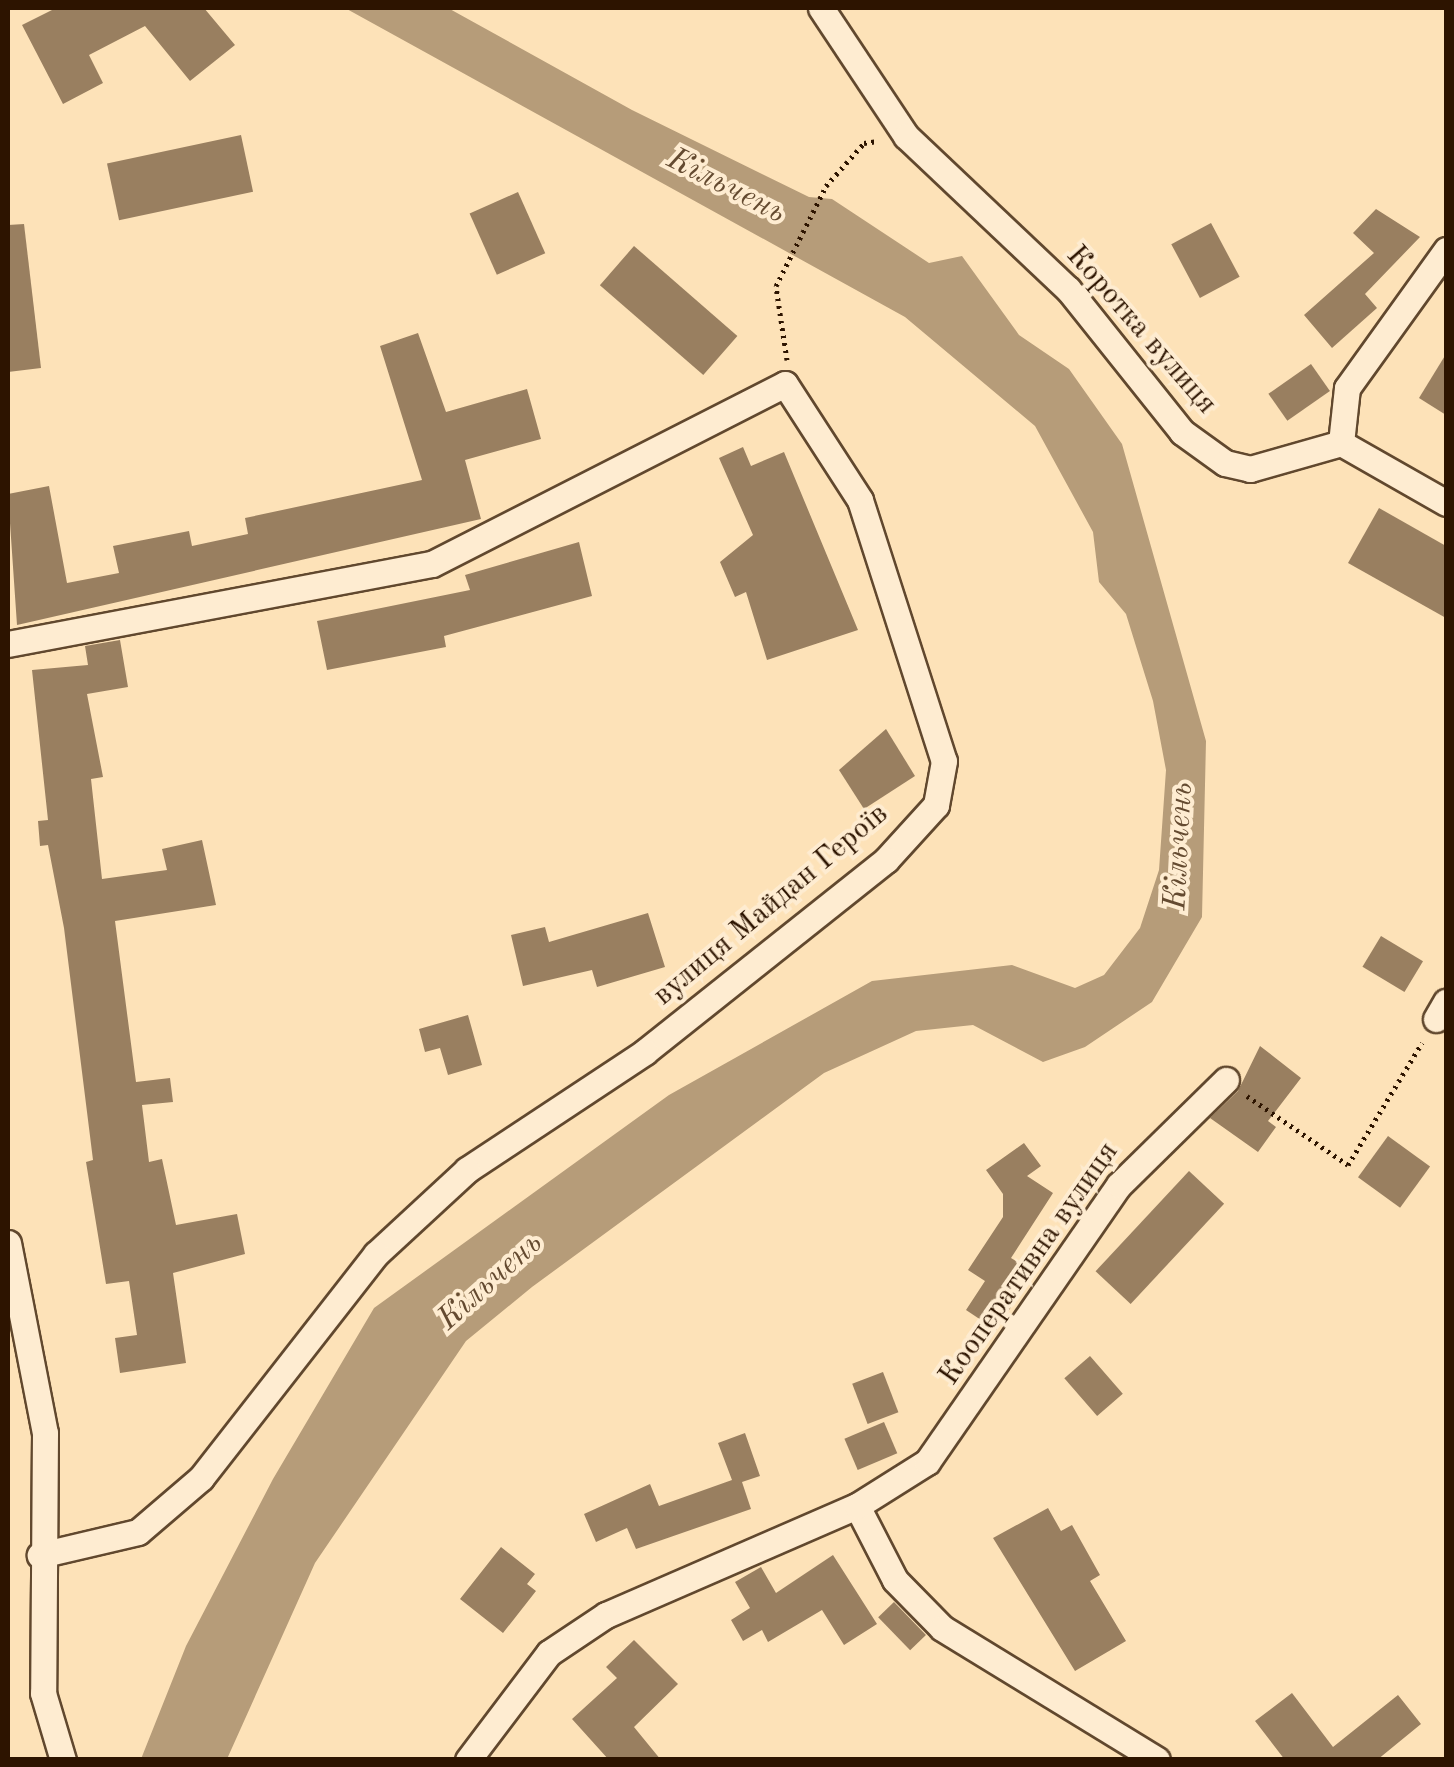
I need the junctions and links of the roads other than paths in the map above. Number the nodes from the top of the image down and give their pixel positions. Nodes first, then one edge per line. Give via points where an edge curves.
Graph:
1 (821, 8) edge
2 (1446, 250) edge
3 (1341, 444) junction
4 (1446, 503) edge
5 (8, 644) edge
6 (1226, 1080) road end
7 (8, 1242) edge
8 (856, 1506) junction
9 (40, 1556) junction
10 (63, 1760) edge
11 (468, 1760) edge
12 (1157, 1760) edge

1 - 3 street, Коротка вулиця via 906,136 1068,289 1182,432 1225,464 1272,466
2 - 3 street via 1348,388
3 - 4 street
5 - 9 street, вулиця Майдан Героїв via 432,564 785,384 860,500 944,761 936,805 886,860 646,1052 467,1170 376,1254 202,1478 138,1532
6 - 8 street, Кооперативна вулиця via 1119,1185 927,1462
7 - 9 street via 45,1433
8 - 11 street, Кооперативна вулиця via 606,1615 549,1653
8 - 12 street via 894,1580 942,1628
9 - 10 street via 43,1692

